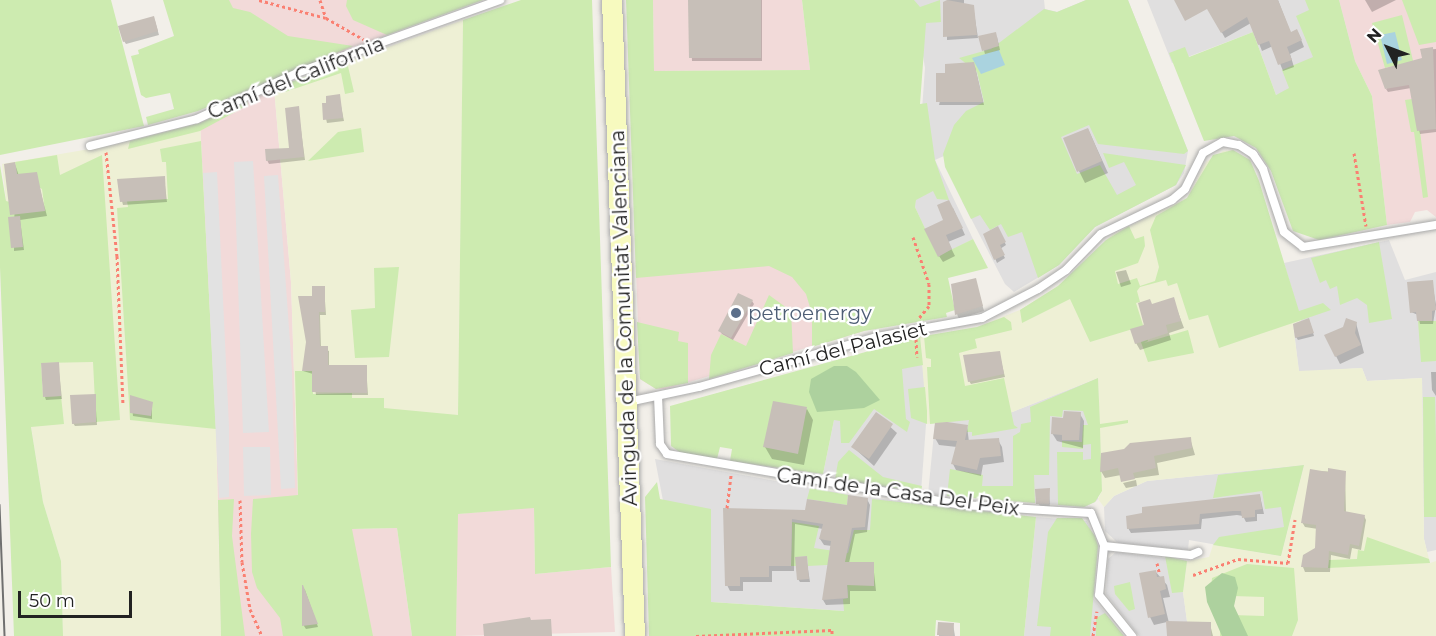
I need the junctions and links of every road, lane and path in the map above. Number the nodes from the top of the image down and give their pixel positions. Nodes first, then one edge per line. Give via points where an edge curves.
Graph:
1 (259, 0) edge
2 (320, 0) edge
3 (500, 0) edge
4 (612, 0) edge
5 (326, 18) junction
6 (376, 45) junction
7 (105, 142) junction
8 (90, 146) dead end
9 (1354, 153) dead end
10 (1436, 225) edge
11 (913, 237) dead end
12 (1367, 237) junction
13 (911, 329) junction
14 (658, 396) junction
15 (628, 402) junction
16 (123, 404) dead end
17 (730, 480) dead end
18 (240, 500) dead end
19 (727, 508) dead end
20 (1294, 520) dead end
21 (1104, 546) junction
22 (1198, 552) dead end
23 (1193, 575) dead end
24 (1102, 602) junction
25 (804, 631) junction
26 (774, 634) edge
27 (745, 635) edge
28 (262, 636) edge
29 (635, 636) edge
30 (696, 636) edge
31 (715, 636) edge
32 (804, 636) edge
33 (832, 636) edge
34 (1093, 636) edge
35 (1132, 636) edge

1 - 5 path
2 - 5 path
3 - 6 lane, Camí del California
4 - 15 main road, Avinguda de la Comunitat Valenciana
5 - 6 path
6 - 7 lane, Camí del California via 297,73 197,119
7 - 8 lane, Camí del California
7 - 16 path via 117,256
9 - 12 path
10 - 12 lane, Camí del Palasiet
11 - 13 path via 929,284 929,306
12 - 13 lane, Camí del Palasiet via 1319,247 1291,241 1284,232 1263,169 1253,154 1239,145 1223,142 1203,153 1185,189 1172,200 1101,234 1066,270 1038,289 982,318
13 - 14 lane, Camí del Palasiet
14 - 15 lane, Camí del Palasiet
14 - 21 lane, Camí de la Casa Del Peix via 660,444 667,454 963,505 1086,512 1094,518
15 - 29 main road, Avinguda de la Comunitat Valenciana
17 - 19 path
18 - 28 path via 242,562 250,609
20 - 23 path via 1288,563 1238,559
21 - 22 lane via 1191,555
21 - 24 lane, Camí de la Casa Del Peix
24 - 34 path via 1094,618
24 - 35 lane
25 - 26 path
25 - 32 path
25 - 33 path via 832,630
26 - 27 path
27 - 31 path
30 - 31 path

